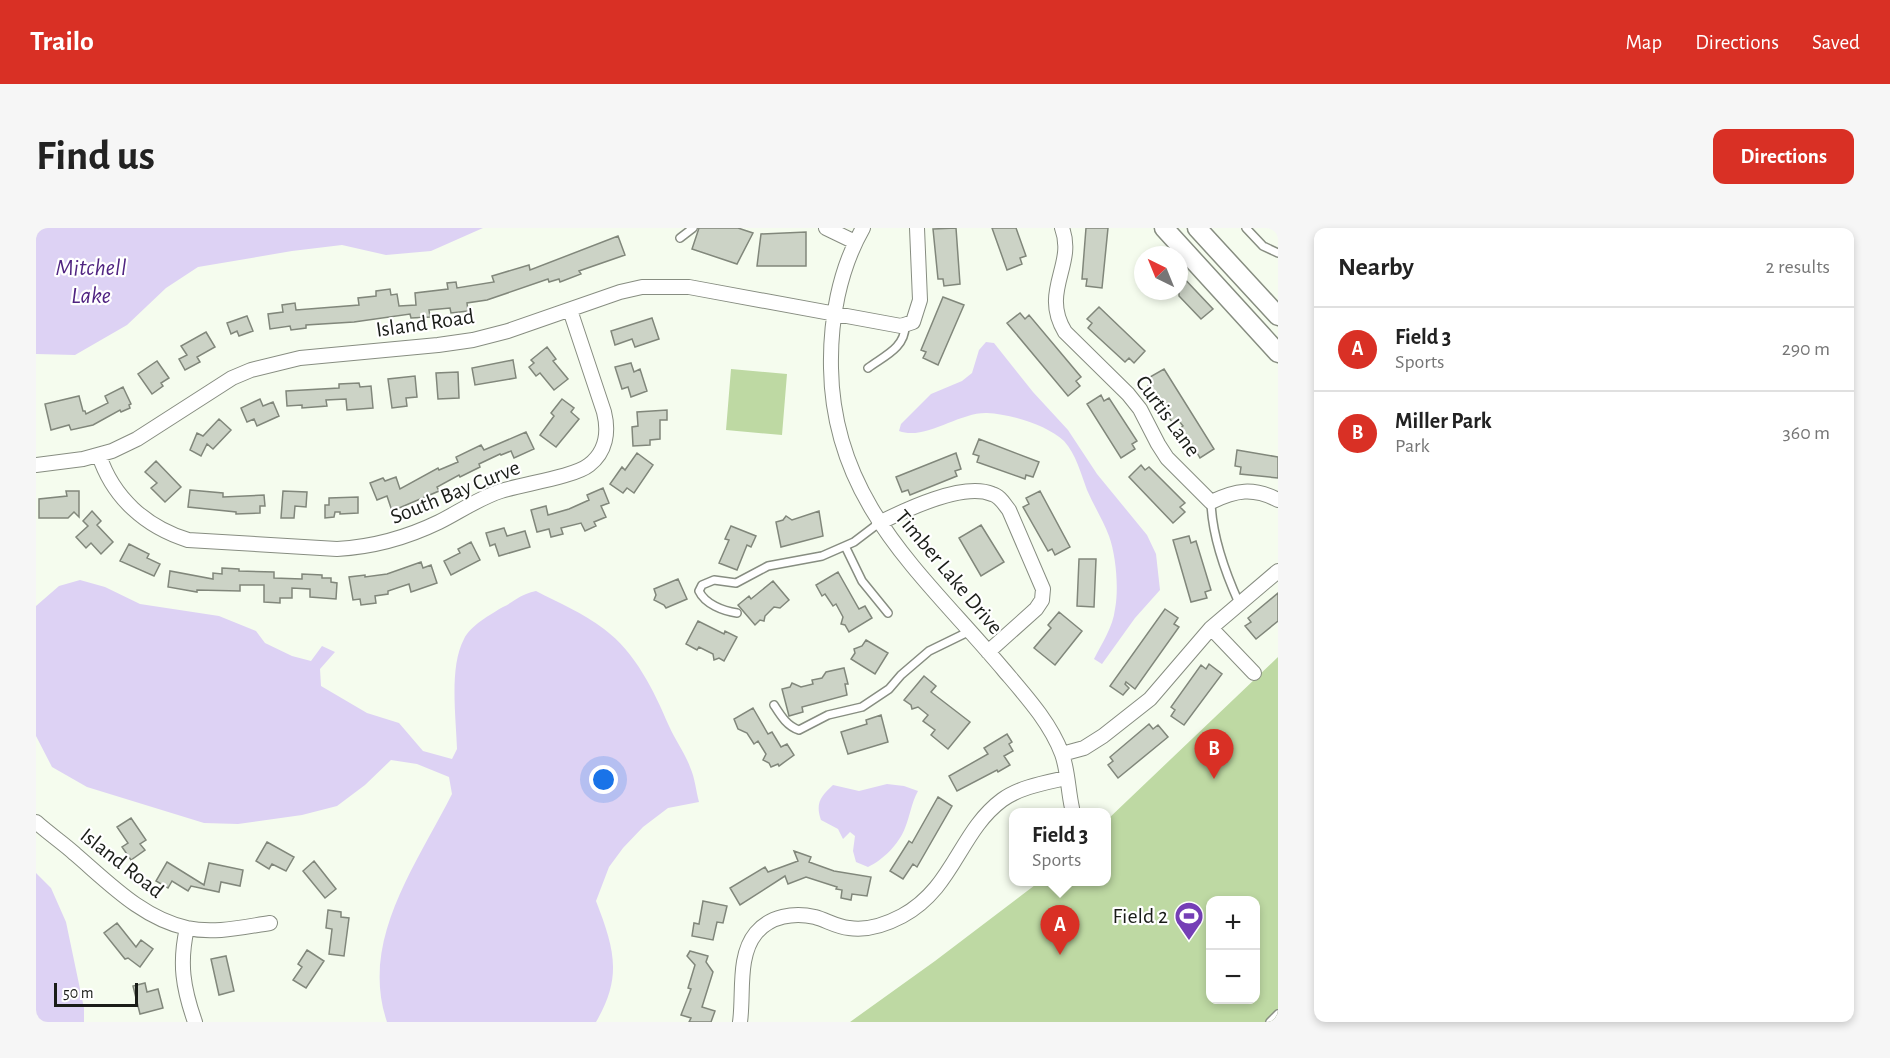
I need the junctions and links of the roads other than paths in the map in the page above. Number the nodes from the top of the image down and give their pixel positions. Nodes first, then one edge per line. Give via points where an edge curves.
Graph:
1 (693, 228) edge
2 (826, 228) edge
3 (863, 228) edge
4 (917, 228) edge
5 (1062, 228) edge
6 (1164, 228) edge
7 (1197, 228) edge
8 (1246, 228) edge
9 (680, 238) dead end
10 (855, 242) junction
11 (1278, 253) edge
12 (570, 310) junction
13 (835, 314) junction
14 (1277, 314) edge
15 (905, 326) junction
16 (1257, 331) junction
17 (1278, 353) edge
18 (868, 368) dead end
19 (99, 456) junction
20 (36, 465) edge
21 (1278, 500) edge
22 (1211, 502) junction
23 (879, 523) junction
24 (845, 546) junction
25 (1278, 571) edge
26 (1239, 603) junction
27 (737, 613) dead end
28 (888, 613) dead end
29 (1211, 628) junction
30 (970, 631) junction
31 (988, 651) junction
32 (1254, 673) dead end
33 (774, 705) dead end
34 (1062, 754) junction
35 (1066, 778) junction
36 (1072, 808) dead end
37 (36, 822) edge
38 (270, 923) dead end
39 (187, 927) junction
40 (1278, 1014) edge
41 (195, 1022) edge
42 (740, 1022) edge
43 (1270, 1022) edge

1 - 9 lane
2 - 10 street
3 - 10 street, Timber Lake Drive
4 - 15 street via 920,300 913,322
5 - 22 street, Curtis Lane via 1066,248 1055,295 1059,322 1128,394 1167,458
6 - 16 main road
7 - 14 main road
8 - 11 lane via 1263,246
10 - 13 street, Timber Lake Drive
12 - 13 street, Island Road via 620,292 666,285
12 - 19 street, Island Road via 473,340 300,358 251,370 232,378 137,440
12 - 19 street, South Bay Curve via 608,428 597,458 572,473 498,492 406,537 361,548 337,549 188,540 150,524 133,510
13 - 15 street, Island Road
13 - 23 street, Timber Lake Drive via 831,382 836,417 845,453
14 - 16 street
15 - 18 lane via 901,344
16 - 17 main road
19 - 20 street, Island Road
21 - 22 street via 1245,491
22 - 26 lane via 1224,562
23 - 24 lane
23 - 30 street, Timber Lake Drive
23 - 31 street via 964,492 993,494 1002,501 1043,589 1042,600
24 - 27 lane via 822,556 768,566 736,583 714,580 702,585 702,597 725,612
24 - 28 lane via 862,581
25 - 26 street
26 - 29 street
29 - 32 street
29 - 34 street via 1150,699 1084,748
30 - 31 street, Timber Lake Drive
30 - 33 lane via 929,651 889,688 856,709 828,715 799,730 792,728
31 - 34 street, Timber Lake Drive via 1043,719
34 - 35 street, Timber Lake Drive
35 - 36 street, Timber Lake Drive
35 - 42 street via 1020,790 1003,800 982,820 936,890 890,922 855,929 799,915 768,923 748,947
37 - 39 street, Island Road via 140,908
38 - 39 street, Island Road via 232,929
39 - 41 street via 182,973
40 - 43 lane

